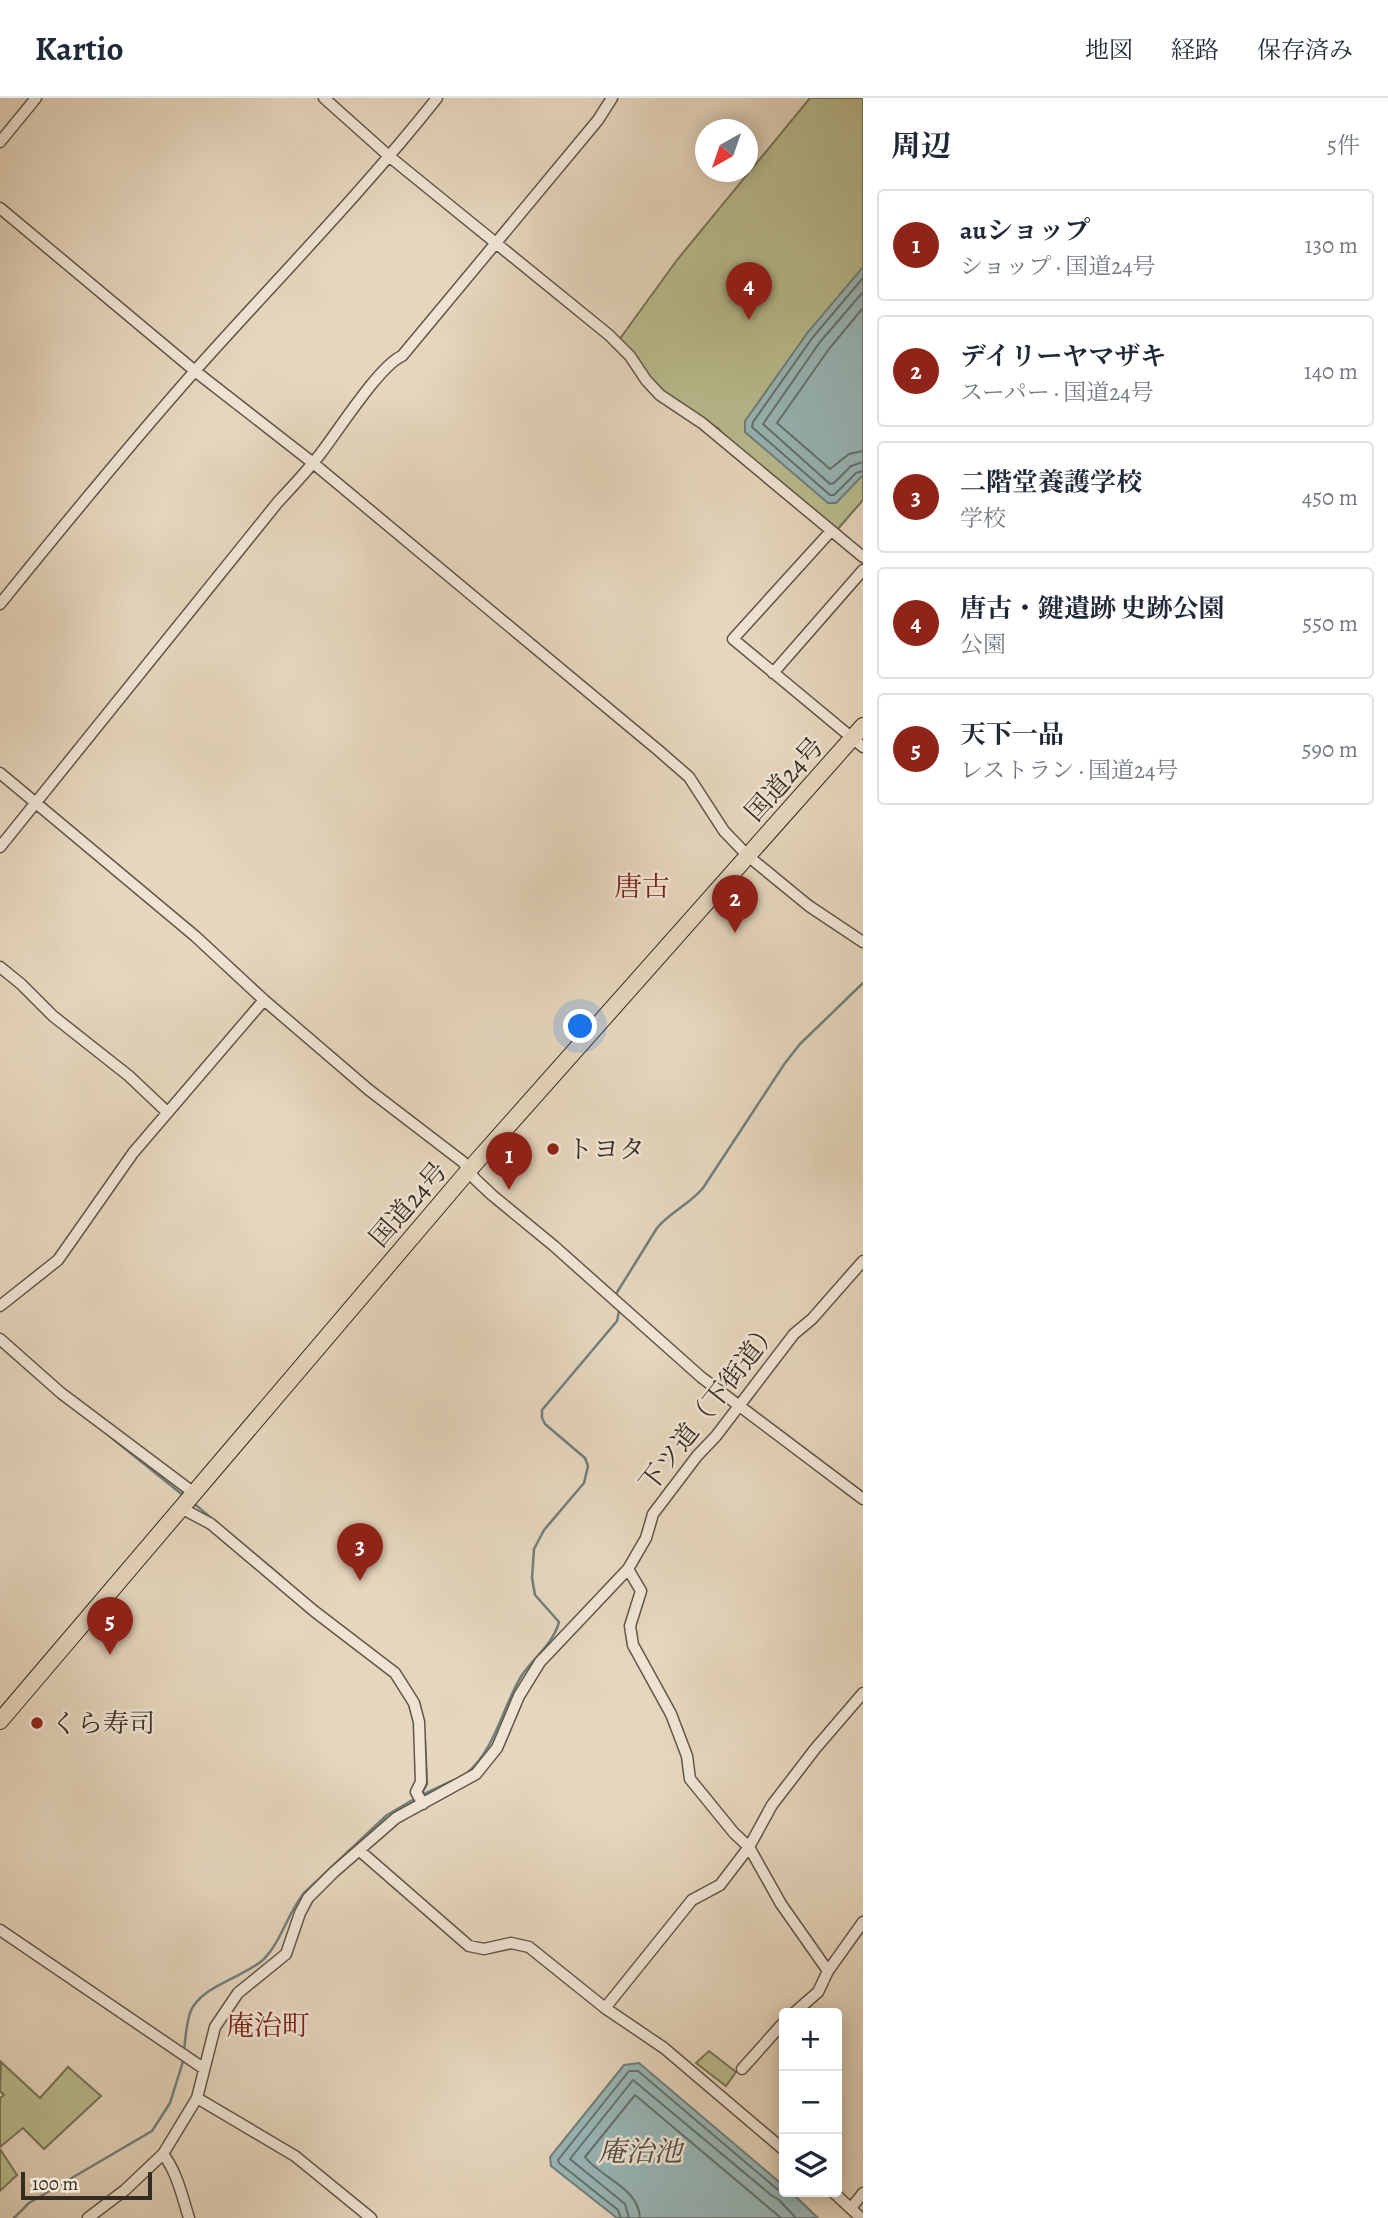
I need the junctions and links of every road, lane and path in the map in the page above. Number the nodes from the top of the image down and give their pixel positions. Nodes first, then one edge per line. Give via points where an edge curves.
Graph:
1 (36, 98) edge
2 (324, 98) edge
3 (437, 98) edge
4 (612, 98) edge
5 (0, 142) edge
6 (390, 157) junction
7 (0, 208) edge
8 (495, 243) junction
9 (195, 371) junction
10 (313, 463) junction
11 (831, 531) junction
12 (863, 557) edge
13 (863, 570) edge
14 (0, 604) edge
15 (773, 673) junction
16 (859, 737) edge
17 (0, 773) edge
18 (35, 802) junction
19 (0, 847) edge
20 (748, 856) junction
21 (862, 940) edge
22 (0, 967) edge
23 (264, 1000) junction
24 (167, 1112) junction
25 (470, 1170) junction
26 (863, 1262) edge
27 (0, 1306) edge
28 (0, 1339) edge
29 (737, 1406) junction
30 (194, 1493) junction
31 (863, 1499) edge
32 (181, 1508) junction
33 (628, 1569) junction
34 (863, 1693) edge
35 (0, 1721) edge
36 (423, 1804) junction
37 (749, 1847) junction
38 (360, 1851) junction
39 (863, 1922) edge
40 (0, 1930) edge
41 (828, 1971) junction
42 (605, 2008) junction
43 (800, 2008) edge
44 (779, 2027) edge
45 (203, 2068) junction
46 (742, 2068) dead end
47 (197, 2098) junction
48 (779, 2146) edge
49 (163, 2154) junction
50 (863, 2193) edge
51 (839, 2197) edge
52 (851, 2208) junction
53 (95, 2216) edge
54 (189, 2218) edge
55 (371, 2218) edge
56 (861, 2218) edge

1 - 5 street
2 - 6 street
3 - 6 street
4 - 8 street
6 - 8 street
6 - 9 street
7 - 9 street
8 - 10 street via 370,388
8 - 11 street via 609,335 660,395
9 - 10 street
9 - 14 street
10 - 18 street
10 - 20 street via 689,777 724,831
11 - 12 street
11 - 15 street via 733,639
13 - 15 street
15 - 16 street
16 - 20 highway, 国道24号
17 - 18 street
18 - 19 street
18 - 23 street
20 - 21 street via 809,906
20 - 25 highway, 国道24号
22 - 24 street
23 - 24 street
23 - 25 street
24 - 27 street via 58,1260
25 - 29 street via 492,1195
25 - 30 highway, 国道24号
26 - 29 street, 下ツ道（下街道） via 794,1334
28 - 30 street via 61,1393
29 - 31 street
29 - 33 street, 下ツ道（下街道） via 653,1514 646,1538
30 - 32 highway, 国道24号
32 - 35 highway, 国道24号
32 - 36 street via 211,1524 395,1673 414,1703 419,1723 422,1777 416,1792
33 - 36 street, 下ツ道（下街道） via 540,1662 519,1696 497,1748 476,1774
33 - 37 street via 640,1591 630,1626 633,1646 671,1714 687,1756 690,1780
34 - 37 street via 772,1805
36 - 38 street, 下ツ道（下街道） via 396,1818
37 - 41 street via 781,1904
37 - 42 street via 720,1885 692,1900
38 - 42 street via 469,1946 484,1949 512,1943 529,1947
38 - 45 street, 下ツ道（下街道） via 308,1898 286,1954 228,2006 215,2027
39 - 41 street
40 - 45 street
41 - 43 street via 818,1992
42 - 48 street via 664,2048
44 - 46 street
45 - 47 street, 下ツ道（下街道）
47 - 49 street, 下ツ道（下街道）
47 - 55 street via 295,2155
49 - 53 street, 下ツ道（下街道）
49 - 54 street
50 - 52 street
51 - 52 street
52 - 56 street

